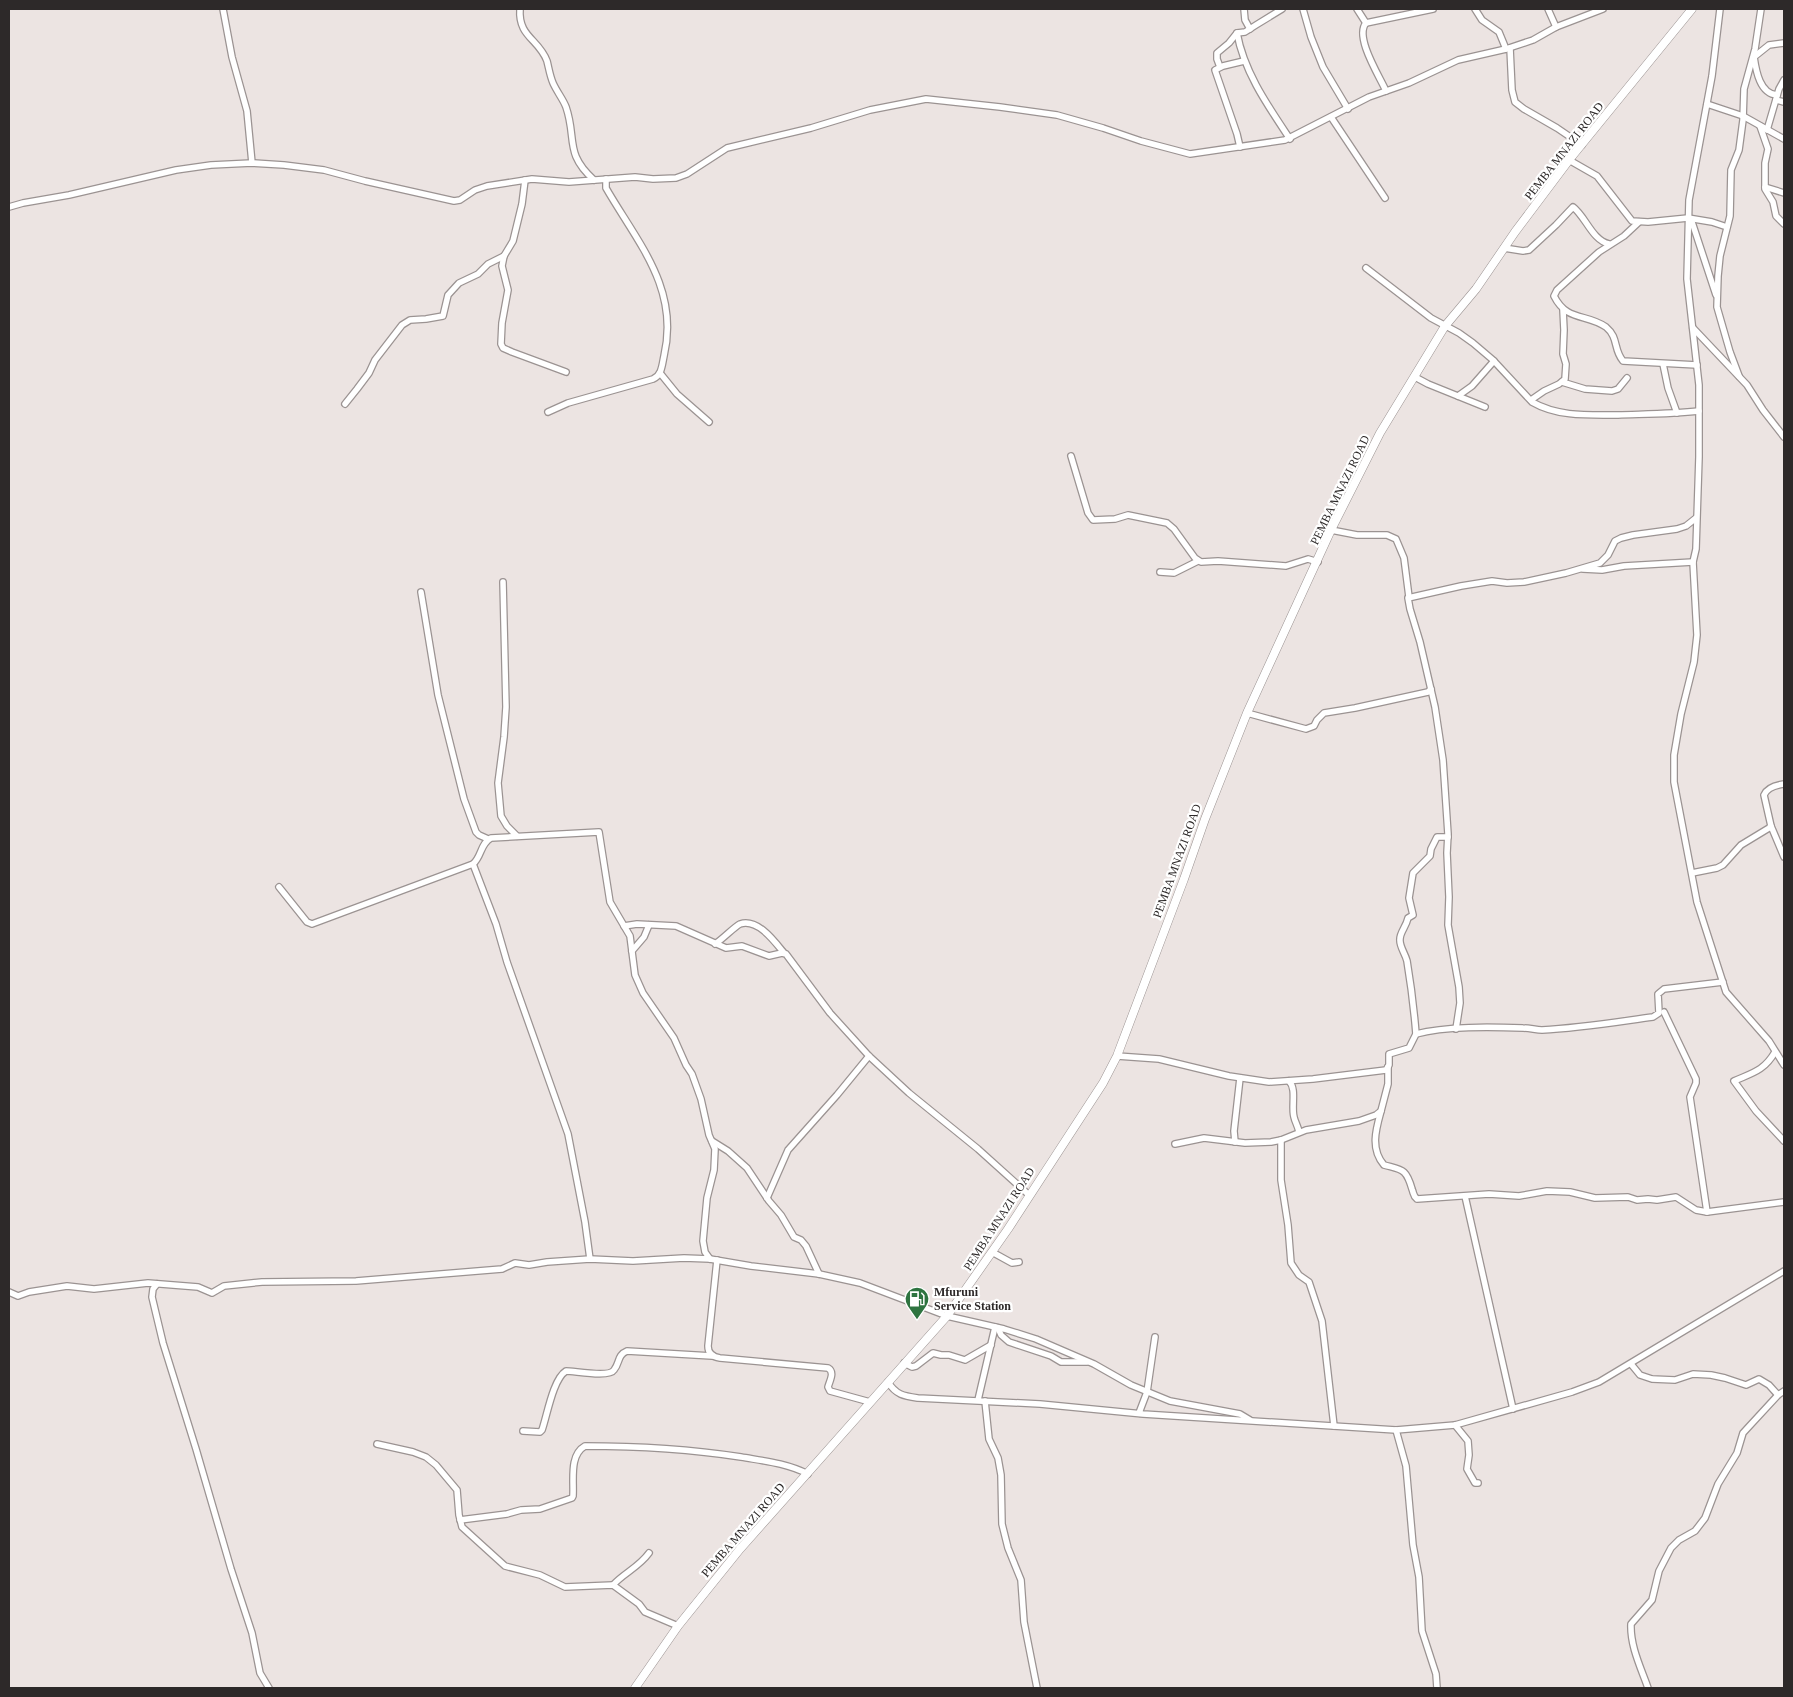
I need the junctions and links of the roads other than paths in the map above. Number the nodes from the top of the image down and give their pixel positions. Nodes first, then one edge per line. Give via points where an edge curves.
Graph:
1 (223, 9) edge
2 (520, 9) edge
3 (1244, 9) edge
4 (1282, 9) edge
5 (1303, 9) edge
6 (1357, 9) edge
7 (1433, 9) edge
8 (1475, 9) edge
9 (1548, 9) edge
10 (1603, 9) edge
11 (1692, 9) edge
12 (1720, 9) edge
13 (1761, 9) edge
14 (1366, 23) junction
15 (1556, 27) junction
16 (1250, 29) junction
17 (1237, 33) junction
18 (1784, 43) edge
19 (1508, 49) junction
20 (1754, 56) junction
21 (1244, 60) junction
22 (1220, 67) junction
23 (1784, 80) edge
24 (1386, 91) junction
25 (1777, 97) junction
26 (1784, 102) edge
27 (1707, 104) junction
28 (1348, 109) junction
29 (1743, 116) junction
30 (1331, 118) junction
31 (1760, 126) junction
32 (1767, 130) junction
33 (1290, 139) junction
34 (1784, 139) edge
35 (1582, 145) junction
36 (1240, 147) junction
37 (1569, 160) junction
38 (252, 163) junction
39 (606, 179) junction
40 (524, 180) junction
41 (594, 180) junction
42 (1765, 187) junction
43 (1784, 192) edge
44 (1385, 198) dead end
45 (9, 208) edge
46 (1689, 218) junction
47 (1639, 222) junction
48 (1784, 224) edge
49 (1727, 227) junction
50 (1610, 244) junction
51 (1504, 248) junction
52 (504, 256) junction
53 (1366, 268) dead end
54 (1717, 298) junction
55 (1563, 310) junction
56 (1446, 326) junction
57 (1693, 328) junction
58 (1494, 361) junction
59 (1663, 364) junction
60 (1697, 365) junction
61 (566, 372) dead end
62 (660, 373) junction
63 (1739, 376) junction
64 (1415, 377) junction
65 (1627, 378) dead end
66 (1562, 382) junction
67 (1458, 396) junction
68 (1531, 400) junction
69 (345, 404) dead end
70 (1485, 407) dead end
71 (1699, 411) junction
72 (548, 412) dead end
73 (1677, 413) junction
74 (709, 422) dead end
75 (1784, 437) edge
76 (1071, 456) dead end
77 (1696, 518) junction
78 (1331, 530) junction
79 (1198, 561) junction
80 (1318, 562) junction
81 (1692, 562) junction
82 (1578, 569) junction
83 (1160, 572) dead end
84 (503, 582) dead end
85 (421, 592) dead end
86 (1409, 597) junction
87 (1431, 689) junction
88 (1247, 713) junction
89 (1784, 784) edge
90 (1771, 826) junction
91 (517, 836) junction
92 (1448, 837) junction
93 (488, 839) junction
94 (1784, 857) edge
95 (472, 864) junction
96 (1692, 873) junction
97 (279, 887) dead end
98 (649, 925) junction
99 (624, 926) junction
100 (716, 944) junction
101 (632, 951) junction
102 (784, 953) junction
103 (1723, 982) junction
104 (1664, 1012) dead end
105 (1456, 1029) junction
106 (1416, 1034) junction
107 (1775, 1052) junction
108 (868, 1056) junction
109 (1117, 1056) junction
110 (1388, 1065) junction
111 (1784, 1065) edge
112 (1240, 1078) junction
113 (1289, 1081) junction
114 (1381, 1111) junction
115 (1299, 1132) junction
116 (1281, 1140) junction
117 (712, 1141) junction
118 (1784, 1141) edge
119 (1235, 1142) junction
120 (1175, 1144) dead end
121 (1029, 1195) junction
122 (1465, 1196) junction
123 (767, 1198) junction
124 (1784, 1202) edge
125 (1707, 1212) junction
126 (992, 1252) junction
127 (590, 1258) junction
128 (710, 1259) junction
129 (717, 1260) junction
130 (1019, 1262) dead end
131 (1784, 1271) edge
132 (818, 1274) junction
133 (157, 1284) junction
134 (9, 1292) edge
135 (947, 1316) junction
136 (997, 1328) junction
137 (1155, 1337) dead end
138 (991, 1345) junction
139 (712, 1356) junction
140 (1089, 1362) junction
141 (904, 1364) junction
142 (1631, 1364) junction
143 (888, 1382) junction
144 (1784, 1391) edge
145 (1147, 1392) junction
146 (1778, 1395) junction
147 (978, 1400) junction
148 (985, 1401) junction
149 (870, 1402) junction
150 (1513, 1409) junction
151 (1139, 1413) junction
152 (1250, 1420) junction
153 (1455, 1425) junction
154 (1334, 1426) junction
155 (1396, 1430) junction
156 (523, 1431) dead end
157 (377, 1444) dead end
158 (808, 1474) junction
159 (1478, 1483) dead end
160 (460, 1520) junction
161 (649, 1553) dead end
162 (613, 1585) junction
163 (678, 1626) junction
164 (269, 1688) edge
165 (635, 1688) edge
166 (1037, 1688) edge
167 (1437, 1688) edge
168 (1648, 1688) edge

1 - 38 street via 237,80 247,111
2 - 41 street via 523,30 543,54 565,105 576,157 581,168
3 - 16 street
4 - 16 street
5 - 28 street via 1323,67
6 - 14 street
7 - 14 street
8 - 19 street via 1482,20 1499,32
9 - 15 street
10 - 15 street
11 - 35 main road, PEMBA MNAZI ROAD
12 - 27 street
13 - 20 street
14 - 24 street via 1363,32 1367,53
15 - 19 street
16 - 17 street
17 - 21 street
17 - 22 street via 1217,53
18 - 20 street via 1769,45
19 - 24 street via 1458,60
19 - 35 street via 1515,102
20 - 25 street via 1765,90
20 - 29 street via 1744,89
21 - 22 street
21 - 33 street
22 - 36 street via 1216,73
23 - 25 street
24 - 28 street
25 - 26 street
25 - 32 street
27 - 29 street
27 - 46 street via 1689,200
28 - 30 street
29 - 31 street
29 - 49 street via 1731,170
30 - 33 street
30 - 44 street
31 - 32 street
31 - 42 street via 1768,149
32 - 34 street
33 - 36 street
35 - 37 main road, PEMBA MNAZI ROAD
36 - 39 street via 1190,154 1057,115 926,99 870,110 728,148 676,178
37 - 47 street via 1597,176 1628,218
37 - 51 main road, PEMBA MNAZI ROAD
38 - 40 street via 324,170 454,201 487,186
38 - 45 street via 176,170
39 - 41 street
39 - 62 street via 606,188 660,283 668,323
40 - 41 street
40 - 52 street via 513,241
42 - 43 street
42 - 48 street via 1776,216
46 - 47 street
46 - 49 street
46 - 54 street
46 - 57 street via 1687,279
47 - 50 street
49 - 54 street via 1719,264
50 - 51 street via 1599,238 1573,206 1529,250
50 - 55 street via 1557,290 1554,296
51 - 56 main road, PEMBA MNAZI ROAD
52 - 61 street via 502,270 508,290 501,331 502,347
52 - 69 street via 459,283 448,295 443,316 410,320 402,325
53 - 56 street
54 - 63 street via 1719,315
55 - 59 street via 1599,323 1608,330 1615,337 1623,361
55 - 66 street via 1566,374
56 - 58 street
56 - 64 main road, PEMBA MNAZI ROAD
57 - 60 street
57 - 63 street
58 - 67 street via 1472,386
58 - 68 street
59 - 60 street
59 - 73 street
60 - 71 street
62 - 72 street via 653,379 568,403
62 - 74 street via 677,394
63 - 75 street
64 - 67 street
64 - 78 main road, PEMBA MNAZI ROAD via 1380,433
65 - 66 street via 1612,391 1584,389
66 - 68 street
67 - 70 street
68 - 73 street via 1540,406 1573,415
71 - 73 street
71 - 77 street
76 - 79 street via 1091,519 1109,520 1128,515 1164,522 1174,529
77 - 81 street via 1696,549
77 - 82 street via 1677,529 1621,538 1600,563
78 - 80 main road, PEMBA MNAZI ROAD
78 - 86 street via 1357,535 1387,535 1396,539 1404,558
79 - 80 street via 1282,566 1308,559
79 - 83 street via 1174,573
80 - 88 main road, PEMBA MNAZI ROAD
81 - 82 street
81 - 96 street via 1695,653 1681,714 1673,772
82 - 86 street via 1538,580 1492,581
84 - 91 street via 506,706 498,783 501,816
85 - 93 street via 438,694 464,799 476,832
86 - 87 street
87 - 88 street via 1324,713 1314,726 1306,730
87 - 92 street via 1443,760
88 - 109 main road, PEMBA MNAZI ROAD via 1204,819
89 - 90 street via 1769,788 1764,795
90 - 94 street
90 - 96 street via 1741,845 1723,865
91 - 93 street
91 - 99 street via 599,832 610,902
92 - 105 street via 1448,925 1460,1003
92 - 106 street via 1437,836 1429,858 1413,872 1409,898 1413,915 1408,918 1400,937 1406,958
93 - 95 street
95 - 97 street via 312,924
95 - 127 street via 496,924 568,1134
96 - 103 street via 1697,902
98 - 99 street
98 - 100 street via 676,926
98 - 101 street
99 - 101 street via 630,936
100 - 102 street via 729,948 745,946 769,956
100 - 102 street via 745,924 762,930
101 - 117 street via 635,975 643,993 670,1031 692,1074
102 - 108 street
103 - 105 street via 1664,990 1658,994 1659,1013 1653,1016 1540,1030
103 - 107 street via 1726,992
104 - 125 street via 1696,1079 1690,1097
105 - 106 street
106 - 110 street via 1409,1048 1389,1054
107 - 111 street
107 - 118 street via 1768,1064 1734,1081
108 - 121 street
108 - 123 street via 788,1150
109 - 112 street via 1160,1059
109 - 121 main road, PEMBA MNAZI ROAD via 1103,1083
110 - 113 street via 1386,1070
110 - 114 street via 1388,1084
112 - 113 street
112 - 119 street
113 - 115 street via 1293,1088 1294,1117
114 - 115 street via 1359,1121
114 - 122 street via 1375,1148 1384,1164 1404,1170 1414,1197 1425,1200
115 - 116 street
116 - 119 street
116 - 154 street via 1280,1180 1291,1264 1309,1282 1322,1321
117 - 123 street via 747,1168
117 - 128 street via 716,1158 707,1198 703,1241
119 - 120 street via 1204,1138
121 - 126 main road, PEMBA MNAZI ROAD
122 - 125 street via 1519,1196 1547,1191 1595,1198 1657,1200 1676,1197 1696,1210
122 - 150 street
123 - 132 street via 794,1237 806,1246
124 - 125 street
126 - 130 street via 1012,1263
126 - 135 main road, PEMBA MNAZI ROAD
127 - 128 street via 634,1261
127 - 133 street via 530,1266 515,1263 495,1270 363,1281 254,1282 224,1286 212,1293 198,1287
128 - 129 street
129 - 132 street
129 - 139 street via 708,1346
131 - 142 street
132 - 135 street via 860,1283
133 - 134 street via 87,1289 67,1286 18,1296
133 - 164 street via 152,1297 163,1343 252,1633 260,1673
135 - 136 street
135 - 141 main road, PEMBA MNAZI ROAD
136 - 138 street
136 - 140 street via 1036,1339
136 - 140 street via 1009,1342 1061,1362
137 - 145 street
138 - 141 street via 965,1360 934,1353 916,1366
138 - 147 street
139 - 149 street via 828,1368 832,1374 830,1390
139 - 156 street via 627,1351 621,1354 612,1373 566,1371 557,1384 542,1430
140 - 145 street
141 - 143 main road, PEMBA MNAZI ROAD
142 - 146 street via 1640,1375 1652,1379 1675,1380 1692,1374 1711,1375 1746,1385 1759,1379
142 - 150 street via 1587,1387
143 - 147 street via 892,1390 903,1396
143 - 149 main road, PEMBA MNAZI ROAD
144 - 146 street
145 - 151 street
145 - 152 street via 1170,1401 1240,1414
146 - 168 street via 1744,1433 1705,1518 1671,1548 1659,1571 1652,1600 1631,1624 1638,1662
147 - 148 street
148 - 151 street
148 - 166 street via 989,1439 998,1458 1001,1475 1002,1524 1021,1580 1024,1622
149 - 158 main road, PEMBA MNAZI ROAD
150 - 153 street
151 - 152 street
152 - 154 street
153 - 155 street
153 - 159 street via 1468,1439 1467,1471
154 - 155 street
155 - 167 street via 1406,1466 1422,1632 1436,1674
157 - 160 street via 413,1452 436,1465 457,1490
158 - 160 street via 776,1462 712,1453 585,1446 576,1454 574,1461 572,1498 533,1510
158 - 163 main road, PEMBA MNAZI ROAD via 740,1549
160 - 162 street via 466,1532 508,1567 532,1572 565,1587
161 - 162 street
162 - 163 street via 646,1612
163 - 165 main road, PEMBA MNAZI ROAD

